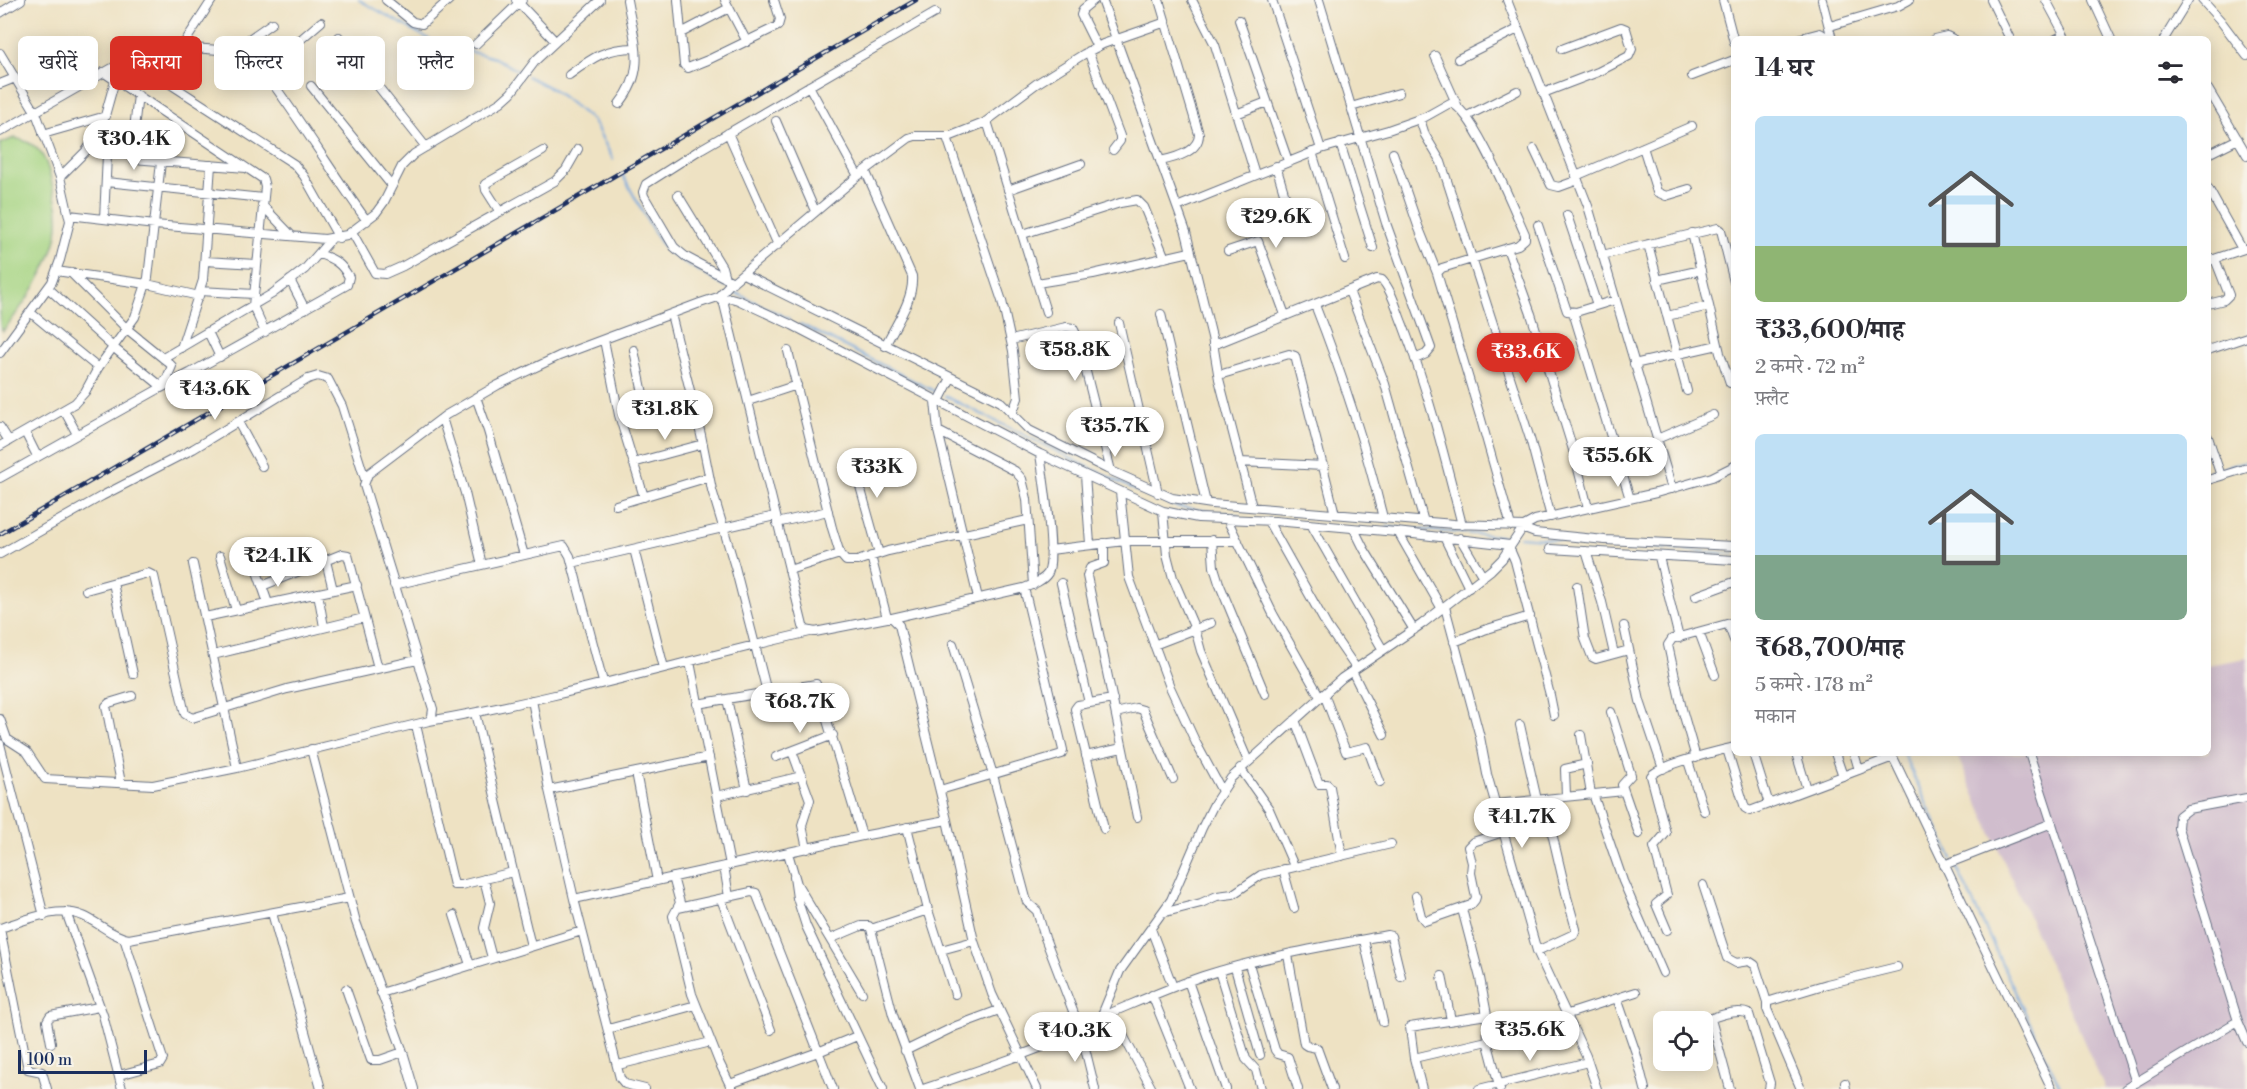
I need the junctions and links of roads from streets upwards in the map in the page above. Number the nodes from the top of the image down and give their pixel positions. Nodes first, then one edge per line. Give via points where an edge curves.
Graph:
1 (212, 0) edge
2 (386, 0) edge
3 (449, 0) edge
4 (600, 0) edge
5 (627, 0) edge
6 (678, 0) edge
7 (774, 0) edge
8 (1094, 0) edge
9 (1102, 0) edge
10 (1159, 0) edge
11 (1192, 0) edge
12 (1272, 0) edge
13 (1319, 0) edge
14 (1723, 0) edge
15 (1822, 0) edge
16 (1909, 0) edge
17 (1991, 0) edge
18 (2046, 0) edge
19 (2093, 0) edge
20 (2188, 0) edge
21 (2202, 0) edge
22 (16, 1) edge
23 (519, 1) edge
24 (1510, 1) edge
25 (727, 4) edge
26 (0, 13) edge
27 (935, 13) dead end
28 (1239, 20) dead end
29 (272, 22) dead end
30 (321, 22) dead end
31 (1166, 22) junction
32 (1830, 26) junction
33 (1518, 29) junction
34 (681, 33) junction
35 (189, 36) edge
36 (1732, 36) edge
37 (1808, 36) edge
38 (1826, 36) edge
39 (1831, 36) edge
40 (2009, 36) edge
41 (2061, 36) edge
42 (2110, 36) edge
43 (2170, 36) edge
44 (1117, 39) junction
45 (555, 41) junction
46 (747, 42) junction
47 (476, 44) dead end
48 (1097, 47) junction
49 (635, 48) junction
50 (202, 49) edge
51 (1562, 50) dead end
52 (1088, 51) junction
53 (0, 53) edge
54 (1435, 56) dead end
55 (2247, 56) edge
56 (1458, 59) dead end
57 (1731, 61) edge
58 (110, 68) edge
59 (103, 72) junction
60 (569, 75) dead end
61 (1692, 76) dead end
62 (110, 77) edge
63 (15, 78) junction
64 (0, 84) edge
65 (311, 86) dead end
66 (809, 86) junction
67 (112, 90) edge
68 (130, 90) edge
69 (180, 90) edge
70 (381, 90) edge
71 (1517, 91) dead end
72 (1399, 93) dead end
73 (1543, 93) junction
74 (2211, 94) edge
75 (138, 95) junction
76 (1267, 102) junction
77 (619, 104) dead end
78 (1457, 105) junction
79 (1351, 107) junction
80 (36, 113) junction
81 (1236, 114) junction
82 (106, 116) junction
83 (1467, 116) junction
84 (1420, 119) junction
85 (776, 121) dead end
86 (987, 121) junction
87 (1692, 126) dead end
88 (101, 130) junction
89 (0, 132) edge
90 (728, 133) junction
91 (43, 134) junction
92 (947, 137) junction
93 (1360, 137) junction
94 (2238, 139) junction
95 (1340, 143) junction
96 (426, 147) junction
97 (1643, 147) junction
98 (578, 149) dead end
99 (1534, 149) dead end
100 (1113, 150) dead end
101 (1317, 150) junction
102 (543, 152) dead end
103 (2211, 152) edge
104 (1393, 153) dead end
105 (2247, 155) edge
106 (1160, 161) junction
107 (1288, 161) junction
108 (161, 162) junction
109 (1081, 164) dead end
110 (211, 165) junction
111 (1276, 166) junction
112 (249, 168) junction
113 (862, 173) junction
114 (1255, 174) junction
115 (60, 177) junction
116 (1577, 178) junction
117 (106, 182) junction
118 (392, 186) junction
119 (158, 187) junction
120 (1689, 189) dead end
121 (1008, 190) junction
122 (2211, 193) edge
123 (209, 194) junction
124 (678, 195) dead end
125 (263, 202) junction
126 (1177, 207) junction
127 (816, 211) junction
128 (500, 212) junction
129 (69, 215) junction
130 (1567, 215) dead end
131 (104, 219) junction
132 (367, 221) junction
133 (1293, 223) dead end
134 (155, 225) junction
135 (1538, 225) dead end
136 (208, 229) junction
137 (352, 232) junction
138 (259, 233) junction
139 (1692, 233) junction
140 (1023, 234) junction
141 (292, 236) junction
142 (336, 238) junction
143 (1648, 244) junction
144 (778, 245) junction
145 (1373, 248) dead end
146 (1507, 248) junction
147 (2244, 248) edge
148 (1228, 251) dead end
149 (1190, 252) junction
150 (319, 254) junction
151 (1602, 255) junction
152 (1165, 258) junction
153 (1345, 259) dead end
154 (1472, 259) junction
155 (2212, 260) edge
156 (205, 261) junction
157 (256, 264) junction
158 (1701, 270) junction
159 (1731, 270) edge
160 (56, 271) junction
161 (71, 273) junction
162 (1437, 273) junction
163 (743, 274) junction
164 (290, 280) junction
165 (1658, 280) junction
166 (1037, 283) junction
167 (147, 284) junction
168 (48, 288) junction
169 (725, 289) junction
170 (1349, 291) junction
171 (200, 294) junction
172 (254, 294) junction
173 (1615, 300) junction
174 (2211, 303) edge
175 (1315, 305) junction
176 (1597, 305) junction
177 (253, 306) junction
178 (1709, 306) junction
179 (305, 309) junction
180 (1046, 312) dead end
181 (1573, 312) junction
182 (31, 313) junction
183 (671, 314) junction
184 (1161, 314) dead end
185 (1285, 315) junction
186 (1667, 316) junction
187 (1119, 323) dead end
188 (127, 329) junction
189 (208, 332) junction
190 (265, 332) junction
191 (2247, 337) edge
192 (604, 340) junction
193 (1011, 340) junction
194 (1213, 345) junction
195 (1718, 345) junction
196 (885, 346) junction
197 (114, 348) junction
198 (181, 348) junction
199 (2211, 349) edge
200 (634, 350) dead end
201 (788, 351) dead end
202 (0, 353) edge
203 (1677, 354) junction
204 (220, 357) junction
205 (163, 358) junction
206 (1415, 359) junction
207 (1634, 364) junction
208 (98, 368) junction
209 (1219, 375) junction
210 (951, 378) junction
211 (1730, 383) dead end
212 (797, 385) junction
213 (159, 388) junction
214 (1687, 391) dead end
215 (476, 397) junction
216 (748, 401) junction
217 (938, 401) junction
218 (694, 409) junction
219 (64, 410) junction
220 (1012, 414) junction
221 (1713, 415) dead end
222 (442, 418) junction
223 (238, 422) junction
224 (0, 427) edge
225 (938, 430) junction
226 (25, 432) junction
227 (77, 434) junction
228 (1657, 439) junction
229 (9, 441) junction
230 (703, 444) junction
231 (0, 446) edge
232 (2211, 446) edge
233 (1040, 454) junction
234 (37, 456) junction
235 (898, 457) dead end
236 (1240, 462) junction
237 (633, 463) junction
238 (262, 466) dead end
239 (1324, 466) junction
240 (1731, 468) edge
241 (2247, 468) edge
242 (1111, 471) junction
243 (1085, 475) junction
244 (2221, 476) junction
245 (0, 477) edge
246 (709, 477) junction
247 (365, 479) junction
248 (2211, 479) edge
249 (1672, 489) junction
250 (1120, 492) junction
251 (1158, 493) junction
252 (644, 497) junction
253 (1630, 499) junction
254 (1206, 503) junction
255 (616, 505) dead end
256 (1252, 507) junction
257 (1588, 508) junction
258 (828, 511) junction
259 (1163, 511) junction
260 (1335, 514) junction
261 (1551, 517) junction
262 (1227, 519) junction
263 (1383, 519) junction
264 (776, 520) junction
265 (1028, 520) junction
266 (1268, 521) junction
267 (1424, 522) junction
268 (1462, 525) junction
269 (1312, 526) junction
270 (1510, 526) junction
271 (1522, 528) junction
272 (723, 529) junction
273 (1354, 529) junction
274 (1398, 532) junction
275 (962, 535) junction
276 (1444, 537) junction
277 (1460, 538) junction
278 (1166, 539) junction
279 (1212, 540) junction
280 (1125, 541) junction
281 (1238, 541) junction
282 (247, 543) dead end
283 (1104, 543) junction
284 (1090, 544) junction
285 (1510, 545) junction
286 (1731, 546) edge
287 (634, 549) junction
288 (1550, 549) dead end
289 (1050, 550) junction
290 (1586, 551) junction
291 (0, 554) edge
292 (840, 554) junction
293 (524, 555) junction
294 (875, 555) junction
295 (220, 556) dead end
296 (1659, 557) junction
297 (326, 561) junction
298 (1731, 561) edge
299 (572, 563) junction
300 (193, 564) dead end
301 (482, 565) junction
302 (789, 570) junction
303 (1483, 577) junction
304 (113, 583) junction
305 (1061, 583) dead end
306 (1731, 583) edge
307 (357, 585) junction
308 (394, 585) junction
309 (261, 586) junction
310 (1028, 586) junction
311 (1577, 586) dead end
312 (1469, 588) junction
313 (86, 590) dead end
314 (333, 590) junction
315 (318, 593) junction
316 (1695, 596) dead end
317 (978, 598) junction
318 (268, 603) junction
319 (1443, 608) junction
320 (236, 610) junction
321 (1530, 616) junction
322 (205, 617) junction
323 (364, 618) junction
324 (890, 618) junction
325 (1211, 623) dead end
326 (1731, 623) edge
327 (1624, 626) dead end
328 (324, 627) junction
329 (1195, 629) junction
330 (1414, 630) junction
331 (810, 632) junction
332 (1700, 632) junction
333 (1679, 638) junction
334 (1454, 642) junction
335 (953, 644) dead end
336 (756, 645) junction
337 (1154, 645) junction
338 (1383, 650) junction
339 (1629, 650) junction
340 (1614, 654) junction
341 (213, 655) junction
342 (417, 660) junction
343 (690, 662) junction
344 (378, 668) junction
345 (664, 668) junction
346 (1354, 670) junction
347 (134, 674) dead end
348 (1715, 675) dead end
349 (603, 682) junction
350 (767, 692) junction
351 (1265, 694) dead end
352 (132, 696) dead end
353 (1322, 696) junction
354 (727, 699) junction
355 (1113, 699) junction
356 (532, 700) junction
357 (1089, 703) junction
358 (698, 704) junction
359 (225, 710) junction
360 (1611, 712) dead end
361 (475, 713) junction
362 (1116, 713) junction
363 (1554, 715) dead end
364 (0, 719) edge
365 (1295, 720) junction
366 (429, 721) junction
367 (416, 725) junction
368 (1520, 725) dead end
369 (833, 735) junction
370 (1384, 735) dead end
371 (1581, 735) dead end
372 (10, 742) junction
373 (0, 744) edge
374 (1122, 748) junction
375 (1730, 748) edge
376 (311, 749) junction
377 (792, 751) junction
378 (1086, 756) junction
379 (1732, 756) edge
380 (1754, 756) edge
381 (1797, 756) edge
382 (1836, 756) edge
383 (1855, 756) edge
384 (1890, 756) edge
385 (1893, 756) edge
386 (2030, 756) edge
387 (709, 757) junction
388 (776, 757) dead end
389 (1692, 759) junction
390 (1248, 761) junction
391 (1587, 764) junction
392 (237, 768) junction
393 (1240, 768) junction
394 (1664, 769) junction
395 (1859, 770) junction
396 (636, 772) junction
397 (993, 775) junction
398 (802, 776) junction
399 (1843, 776) junction
400 (1173, 779) dead end
401 (1380, 782) dead end
402 (121, 783) junction
403 (1807, 789) junction
404 (549, 790) junction
405 (747, 790) junction
406 (940, 790) junction
407 (1222, 791) junction
408 (1624, 791) junction
409 (1592, 794) junction
410 (717, 796) junction
411 (1566, 796) junction
412 (2247, 798) edge
413 (1540, 799) junction
414 (1495, 804) junction
415 (1769, 804) junction
416 (1704, 811) dead end
417 (1137, 817) dead end
418 (947, 820) junction
419 (2052, 824) junction
420 (907, 827) junction
421 (1104, 829) dead end
422 (1503, 832) junction
423 (1639, 834) dead end
424 (862, 836) junction
425 (1391, 844) dead end
426 (807, 849) junction
427 (788, 853) junction
428 (1342, 856) junction
429 (1947, 864) junction
430 (727, 866) junction
431 (1294, 866) junction
432 (1283, 869) junction
433 (513, 872) junction
434 (674, 877) junction
435 (795, 878) junction
436 (484, 879) junction
437 (657, 881) junction
438 (1704, 885) dead end
439 (1416, 896) dead end
440 (349, 898) junction
441 (725, 898) junction
442 (574, 899) junction
443 (678, 908) junction
444 (1294, 908) dead end
445 (1462, 909) junction
446 (928, 910) junction
447 (66, 912) junction
448 (272, 913) junction
449 (1162, 913) junction
450 (454, 915) dead end
451 (44, 916) junction
452 (0, 929) edge
453 (871, 929) junction
454 (1151, 929) junction
455 (1667, 930) dead end
456 (582, 931) junction
457 (124, 938) junction
458 (831, 939) junction
459 (1364, 940) junction
460 (974, 941) junction
461 (531, 946) junction
462 (941, 950) junction
463 (1537, 951) junction
464 (1288, 955) junction
465 (492, 958) junction
466 (1249, 964) junction
467 (470, 965) junction
468 (1897, 967) dead end
469 (1235, 968) junction
470 (1219, 972) junction
471 (1663, 973) dead end
472 (1442, 976) dead end
473 (1401, 977) dead end
474 (1188, 981) junction
475 (1173, 987) junction
476 (346, 989) dead end
477 (1636, 992) dead end
478 (381, 993) junction
479 (862, 993) dead end
480 (954, 994) dead end
481 (1152, 995) junction
482 (1617, 998) junction
483 (1767, 1002) junction
484 (696, 1005) junction
485 (99, 1007) junction
486 (999, 1010) junction
487 (1111, 1013) junction
488 (1487, 1015) junction
489 (1101, 1017) junction
490 (1567, 1018) junction
491 (1713, 1018) edge
492 (1451, 1020) junction
493 (2238, 1021) junction
494 (1383, 1022) dead end
495 (1713, 1025) edge
496 (608, 1029) junction
497 (771, 1030) dead end
498 (1081, 1032) junction
499 (857, 1036) junction
500 (1487, 1039) junction
501 (711, 1042) junction
502 (2247, 1042) edge
503 (51, 1043) dead end
504 (905, 1051) junction
505 (403, 1052) junction
506 (818, 1052) junction
507 (1260, 1055) dead end
508 (1021, 1056) junction
509 (1414, 1058) junction
510 (1588, 1062) junction
511 (618, 1065) junction
512 (119, 1075) junction
513 (2136, 1083) junction
514 (1500, 1086) edge
515 (629, 1087) edge
516 (731, 1087) edge
517 (47, 1089) edge
518 (122, 1089) edge
519 (321, 1089) edge
520 (414, 1089) edge
521 (645, 1089) edge
522 (834, 1089) edge
523 (883, 1089) edge
524 (921, 1089) edge
525 (1036, 1089) edge
526 (1095, 1089) edge
527 (1152, 1089) edge
528 (1190, 1089) edge
529 (1226, 1089) edge
530 (1261, 1089) edge
531 (1298, 1089) edge
532 (1332, 1089) edge
533 (1422, 1089) edge
534 (1479, 1089) edge
535 (1597, 1089) edge
536 (1645, 1089) edge
537 (1730, 1089) edge
538 (1769, 1089) edge
539 (1801, 1089) edge
540 (2052, 1089) edge
541 (2125, 1089) edge

1 - 35 street
2 - 3 street via 413,22 422,24
4 - 45 street
5 - 49 street
6 - 34 street
7 - 46 street via 780,19 778,26
8 - 48 street via 1081,15
9 - 44 street
10 - 31 street
11 - 81 street via 1215,45
12 - 101 street
13 - 79 street
14 - 36 street
15 - 32 street
16 - 32 street
17 - 40 street
18 - 41 street
19 - 42 street
20 - 43 street
21 - 55 street
22 - 26 street
23 - 45 street
23 - 47 street
24 - 33 street
25 - 34 street
25 - 46 street
27 - 66 street
28 - 76 street
29 - 50 street via 232,51
30 - 132 street via 272,64 268,77
31 - 44 street
31 - 106 street via 1199,139 1181,155
32 - 39 street
33 - 56 street
33 - 73 street
34 - 46 street via 684,65 688,68
37 - 38 street
44 - 48 street
44 - 106 street
45 - 96 street via 501,102
48 - 52 street
49 - 60 street via 598,54
49 - 77 street via 634,81
51 - 73 street via 1621,27 1626,29 1632,50 1629,57
52 - 86 street
52 - 100 street via 1120,136
53 - 63 street
54 - 78 street
57 - 61 street
58 - 59 street
59 - 62 street
59 - 80 street
63 - 64 street
63 - 80 street
65 - 118 street
66 - 90 street
66 - 113 street
67 - 82 street
68 - 75 street
69 - 142 street via 294,164
70 - 96 street
71 - 83 street
72 - 79 street
73 - 116 street
74 - 94 street
75 - 108 street via 131,158
75 - 112 street
76 - 81 street
76 - 107 street
78 - 83 street
78 - 84 street via 1450,103
79 - 93 street
80 - 89 street
80 - 91 street
81 - 114 street
82 - 88 street
82 - 91 street
83 - 146 street via 1525,234 1523,242
84 - 93 street
84 - 154 street via 1441,162
85 - 127 street
86 - 92 street
86 - 121 street
87 - 97 street
88 - 115 street
88 - 117 street via 107,155
90 - 144 street
90 - 169 street via 652,179 643,192 674,247
91 - 115 street
92 - 113 street via 909,138
92 - 193 street
93 - 95 street
93 - 206 street via 1431,348
94 - 103 street
94 - 105 street
95 - 101 street
95 - 145 street
96 - 118 street via 407,160
97 - 116 street
97 - 120 street via 1657,192 1666,196
98 - 128 street via 561,176
99 - 116 street via 1551,185 1559,187
101 - 107 street
101 - 153 street
102 - 128 street via 485,184
104 - 162 street
106 - 126 street
107 - 111 street
108 - 110 street
108 - 119 street
109 - 121 street
110 - 112 street
110 - 123 street
111 - 114 street
111 - 133 street
112 - 125 street via 263,179
113 - 127 street
113 - 196 street via 912,276 911,291
114 - 126 street
115 - 129 street
116 - 151 street
117 - 119 street
117 - 131 street
118 - 132 street via 381,207
119 - 123 street
119 - 134 street
121 - 140 street
122 - 147 street
123 - 125 street
123 - 136 street
124 - 169 street via 722,267
125 - 138 street
125 - 141 street
126 - 149 street
127 - 144 street
128 - 137 street via 385,274 375,273
129 - 131 street
129 - 160 street
130 - 176 street
131 - 134 street
132 - 137 street
134 - 136 street
134 - 167 street
135 - 181 street via 1566,310
136 - 138 street
136 - 156 street
137 - 142 street
138 - 141 street
138 - 157 street
139 - 143 street
139 - 158 street
139 - 159 street via 1714,227 1721,230
140 - 152 street via 1137,200 1144,207
140 - 166 street
141 - 142 street
142 - 150 street
143 - 151 street
143 - 165 street
144 - 163 street
146 - 154 street
146 - 257 street via 1531,314
147 - 155 street
148 - 185 street via 1258,241
149 - 152 street
149 - 194 street
150 - 164 street
150 - 179 street via 342,265 349,281
151 - 173 street
152 - 166 street
154 - 162 street
154 - 261 street
155 - 174 street via 2229,295
156 - 157 street
156 - 171 street
157 - 172 street
158 - 165 street
158 - 178 street
160 - 161 street
160 - 168 street
161 - 167 street
161 - 188 street
162 - 270 street
163 - 169 street
163 - 196 street
164 - 177 street
164 - 179 street
165 - 186 street
166 - 180 street
167 - 171 street
167 - 188 street
168 - 182 street
168 - 197 street
169 - 183 street
169 - 216 street via 724,304
169 - 217 street via 738,300
170 - 175 street
170 - 206 street via 1377,279 1385,282
170 - 267 street via 1385,384
171 - 172 street
171 - 198 street
172 - 177 street
173 - 176 street
173 - 207 street
175 - 185 street
175 - 263 street via 1365,444
176 - 181 street
177 - 189 street
177 - 190 street
178 - 186 street
178 - 195 street
179 - 190 street
181 - 253 street
182 - 202 street
182 - 208 street
183 - 192 street
183 - 218 street
184 - 254 street
185 - 194 street
186 - 203 street
187 - 251 street
188 - 197 street
188 - 205 street
189 - 198 street
189 - 204 street
190 - 204 street
191 - 199 street
192 - 215 street via 550,360
192 - 237 street
193 - 220 street via 1018,398
193 - 242 street via 1073,328
194 - 209 street
195 - 203 street
195 - 211 street
196 - 210 street
197 - 208 street
197 - 213 street
198 - 205 street
200 - 218 street via 648,418
201 - 212 street
203 - 207 street
203 - 214 street
204 - 213 street
205 - 213 street via 172,366
206 - 268 street
207 - 228 street
208 - 219 street via 81,397
209 - 236 street
209 - 239 street via 1293,354
210 - 217 street
210 - 220 street via 1001,402
212 - 216 street
212 - 258 street
213 - 227 street
215 - 222 street
215 - 293 street
216 - 264 street
217 - 225 street
217 - 233 street
218 - 230 street
219 - 226 street
219 - 227 street
220 - 242 street via 1029,430
221 - 228 street
222 - 247 street
222 - 301 street
223 - 238 street
223 - 247 street via 308,379 323,376 338,397
223 - 291 street
224 - 229 street
225 - 265 street via 1019,475
225 - 275 street
226 - 229 street
226 - 234 street
227 - 234 street
228 - 249 street
229 - 231 street
230 - 237 street
230 - 246 street
232 - 244 street
233 - 243 street
233 - 289 street
234 - 245 street
235 - 294 street via 868,463 856,472
236 - 239 street
236 - 256 street
237 - 252 street
239 - 260 street
240 - 249 street
241 - 244 street
242 - 251 street
243 - 250 street
243 - 284 street
244 - 248 street
246 - 252 street
246 - 272 street
247 - 308 street
249 - 253 street
250 - 259 street
250 - 280 street
251 - 254 street
252 - 255 street
253 - 257 street
254 - 256 street
256 - 260 street
257 - 261 street
258 - 264 street
258 - 292 street
259 - 262 street
259 - 278 street
260 - 263 street
261 - 271 street
262 - 266 street
262 - 281 street
263 - 267 street
264 - 272 street
264 - 302 street
265 - 275 street
265 - 310 street
266 - 269 street
266 - 346 street
267 - 268 street
268 - 270 street
269 - 273 street
269 - 338 street
270 - 271 street
271 - 285 street
271 - 286 street via 1535,533 1605,540
272 - 287 street
272 - 336 street
273 - 274 street
273 - 330 street
274 - 276 street
274 - 319 street
275 - 294 street
275 - 317 street
276 - 277 street
276 - 312 street
277 - 285 street
277 - 303 street
278 - 279 street
278 - 280 street
278 - 329 street via 1170,567
279 - 281 street
279 - 351 street via 1217,575
280 - 283 street
280 - 337 street via 1129,577
281 - 353 street via 1273,614
282 - 309 street
283 - 284 street
283 - 355 street via 1104,563 1090,568 1087,576
284 - 289 street
285 - 303 street via 1498,564
285 - 321 street
287 - 299 street
287 - 345 street
288 - 290 street
289 - 310 street via 1048,573
290 - 296 street
290 - 340 street
292 - 294 street via 846,561
292 - 302 street
293 - 299 street via 564,546
293 - 301 street
294 - 324 street
295 - 320 street
296 - 298 street
296 - 333 street
297 - 307 street via 348,555
297 - 309 street
297 - 314 street
299 - 349 street
300 - 322 street
301 - 308 street
302 - 331 street via 803,626
303 - 312 street
304 - 313 street
304 - 347 street
304 - 359 street via 148,573 154,576 185,714 192,718
305 - 357 street
306 - 316 street
307 - 314 street
307 - 323 street
308 - 342 street
309 - 318 street
310 - 317 street
310 - 397 street via 1063,750 1060,756
311 - 340 street via 1589,653 1596,660
312 - 319 street
314 - 315 street
315 - 318 street
315 - 328 street
317 - 324 street
318 - 320 street
319 - 330 street
319 - 334 street
320 - 322 street
321 - 334 street
321 - 363 street
322 - 341 street
323 - 328 street
323 - 344 street
324 - 331 street
324 - 406 street via 899,625
325 - 329 street
326 - 332 street
327 - 339 street
328 - 341 street
329 - 337 street
329 - 390 street
330 - 338 street
331 - 336 street
332 - 333 street
332 - 348 street
333 - 389 street via 1668,645
334 - 414 street
335 - 397 street
336 - 343 street
336 - 350 street
337 - 407 street via 1188,728
338 - 346 street
339 - 340 street
339 - 394 street via 1640,701
341 - 359 street
342 - 344 street
342 - 366 street via 433,709
343 - 345 street
343 - 358 street
344 - 359 street via 287,689
345 - 349 street
346 - 353 street
346 - 370 street
349 - 356 street
350 - 354 street
350 - 369 street via 816,684
352 - 402 street via 106,706
353 - 365 street
353 - 401 street via 1346,752 1366,747
354 - 358 street
354 - 405 street
355 - 357 street
355 - 362 street
356 - 361 street
356 - 404 street
357 - 378 street via 1075,709
358 - 387 street
359 - 392 street
360 - 408 street via 1632,775 1623,783
361 - 366 street
361 - 433 street
362 - 374 street
362 - 400 street via 1143,710
364 - 372 street
365 - 390 street
365 - 428 street via 1319,784 1330,787
366 - 367 street
367 - 376 street
367 - 436 street via 452,881 461,885
368 - 413 street
369 - 377 street
369 - 424 street
371 - 391 street
372 - 373 street
372 - 402 street via 27,752 48,780
373 - 451 street
374 - 378 street
374 - 417 street
375 - 389 street
376 - 392 street
376 - 440 street
377 - 388 street
377 - 398 street
378 - 421 street
379 - 415 street via 1745,808 1753,810
380 - 415 street
381 - 403 street
382 - 399 street
383 - 395 street
384 - 395 street
385 - 429 street
386 - 419 street
387 - 396 street
387 - 410 street
389 - 394 street
389 - 416 street
390 - 393 street
391 - 409 street
391 - 411 street via 1565,769
392 - 402 street via 153,785
393 - 407 street
393 - 431 street via 1269,809
394 - 455 street via 1651,776 1666,833 1654,847 1667,895 1656,904
395 - 399 street
396 - 404 street
396 - 437 street
397 - 406 street
397 - 498 street via 1027,902 1036,909
398 - 405 street
398 - 426 street via 810,800 802,825
399 - 403 street
403 - 415 street
404 - 442 street
405 - 410 street
406 - 418 street
407 - 449 street
408 - 409 street
408 - 423 street
409 - 411 street
409 - 471 street via 1623,881
410 - 430 street
411 - 413 street
412 - 493 street via 2188,809 2178,821
413 - 414 street
413 - 463 street via 1576,929 1574,934
414 - 422 street
418 - 420 street
418 - 460 street
419 - 429 street
419 - 513 street
420 - 424 street
420 - 446 street
422 - 445 street via 1468,847 1475,900
422 - 463 street
424 - 426 street
425 - 428 street
426 - 427 street
427 - 430 street
427 - 435 street
428 - 431 street
429 - 540 street
430 - 434 street
430 - 441 street
431 - 432 street
432 - 444 street
432 - 449 street via 1257,876 1233,894
433 - 436 street
433 - 461 street
434 - 437 street
434 - 443 street
435 - 458 street
435 - 499 street via 806,926
436 - 465 street via 490,903 484,928
437 - 442 street
438 - 483 street via 1728,958 1755,965
439 - 445 street via 1425,921
440 - 448 street
440 - 478 street
441 - 443 street
441 - 497 street
441 - 506 street via 754,891 758,896
442 - 456 street
443 - 484 street via 674,916
445 - 488 street
446 - 453 street
446 - 462 street
447 - 451 street
447 - 457 street via 82,915
447 - 485 street
448 - 457 street
448 - 519 street
449 - 454 street
450 - 467 street
451 - 452 street
452 - 517 street via 28,1070 42,1072
453 - 458 street via 861,926
453 - 504 street
454 - 475 street
454 - 489 street via 1120,971
456 - 461 street
456 - 496 street
457 - 512 street via 163,1059 159,1064
458 - 479 street
459 - 464 street
459 - 473 street via 1391,936
459 - 494 street
460 - 462 street
460 - 486 street
461 - 465 street
462 - 480 street
463 - 490 street
464 - 466 street
464 - 532 street via 1304,1044 1317,1047
465 - 467 street
466 - 469 street
466 - 531 street via 1275,1050 1288,1057
467 - 478 street
468 - 483 street
469 - 470 street
469 - 507 street
470 - 474 street
470 - 530 street via 1246,1059 1256,1070
472 - 492 street
474 - 475 street
474 - 529 street
475 - 481 street
476 - 505 street via 371,1060
477 - 482 street
478 - 505 street
481 - 487 street
481 - 528 street
482 - 490 street
482 - 536 street
483 - 539 street
484 - 496 street
484 - 501 street
485 - 503 street via 50,1016 47,1021
485 - 512 street
486 - 504 street
486 - 508 street
487 - 489 street
487 - 527 street
488 - 492 street
488 - 500 street
489 - 498 street
490 - 500 street
490 - 510 street
491 - 538 street via 1744,1011 1749,1014
492 - 509 street via 1410,1027
493 - 502 street
493 - 513 street
495 - 537 street
496 - 511 street
498 - 508 street
498 - 526 street
499 - 506 street
499 - 523 street
500 - 509 street
500 - 514 street
501 - 511 street
501 - 516 street
504 - 524 street
505 - 520 street
506 - 516 street
506 - 522 street
508 - 524 street
508 - 525 street
509 - 533 street
510 - 514 street
510 - 535 street
511 - 515 street via 622,1082
512 - 518 street
513 - 541 street
514 - 534 street
515 - 521 street

